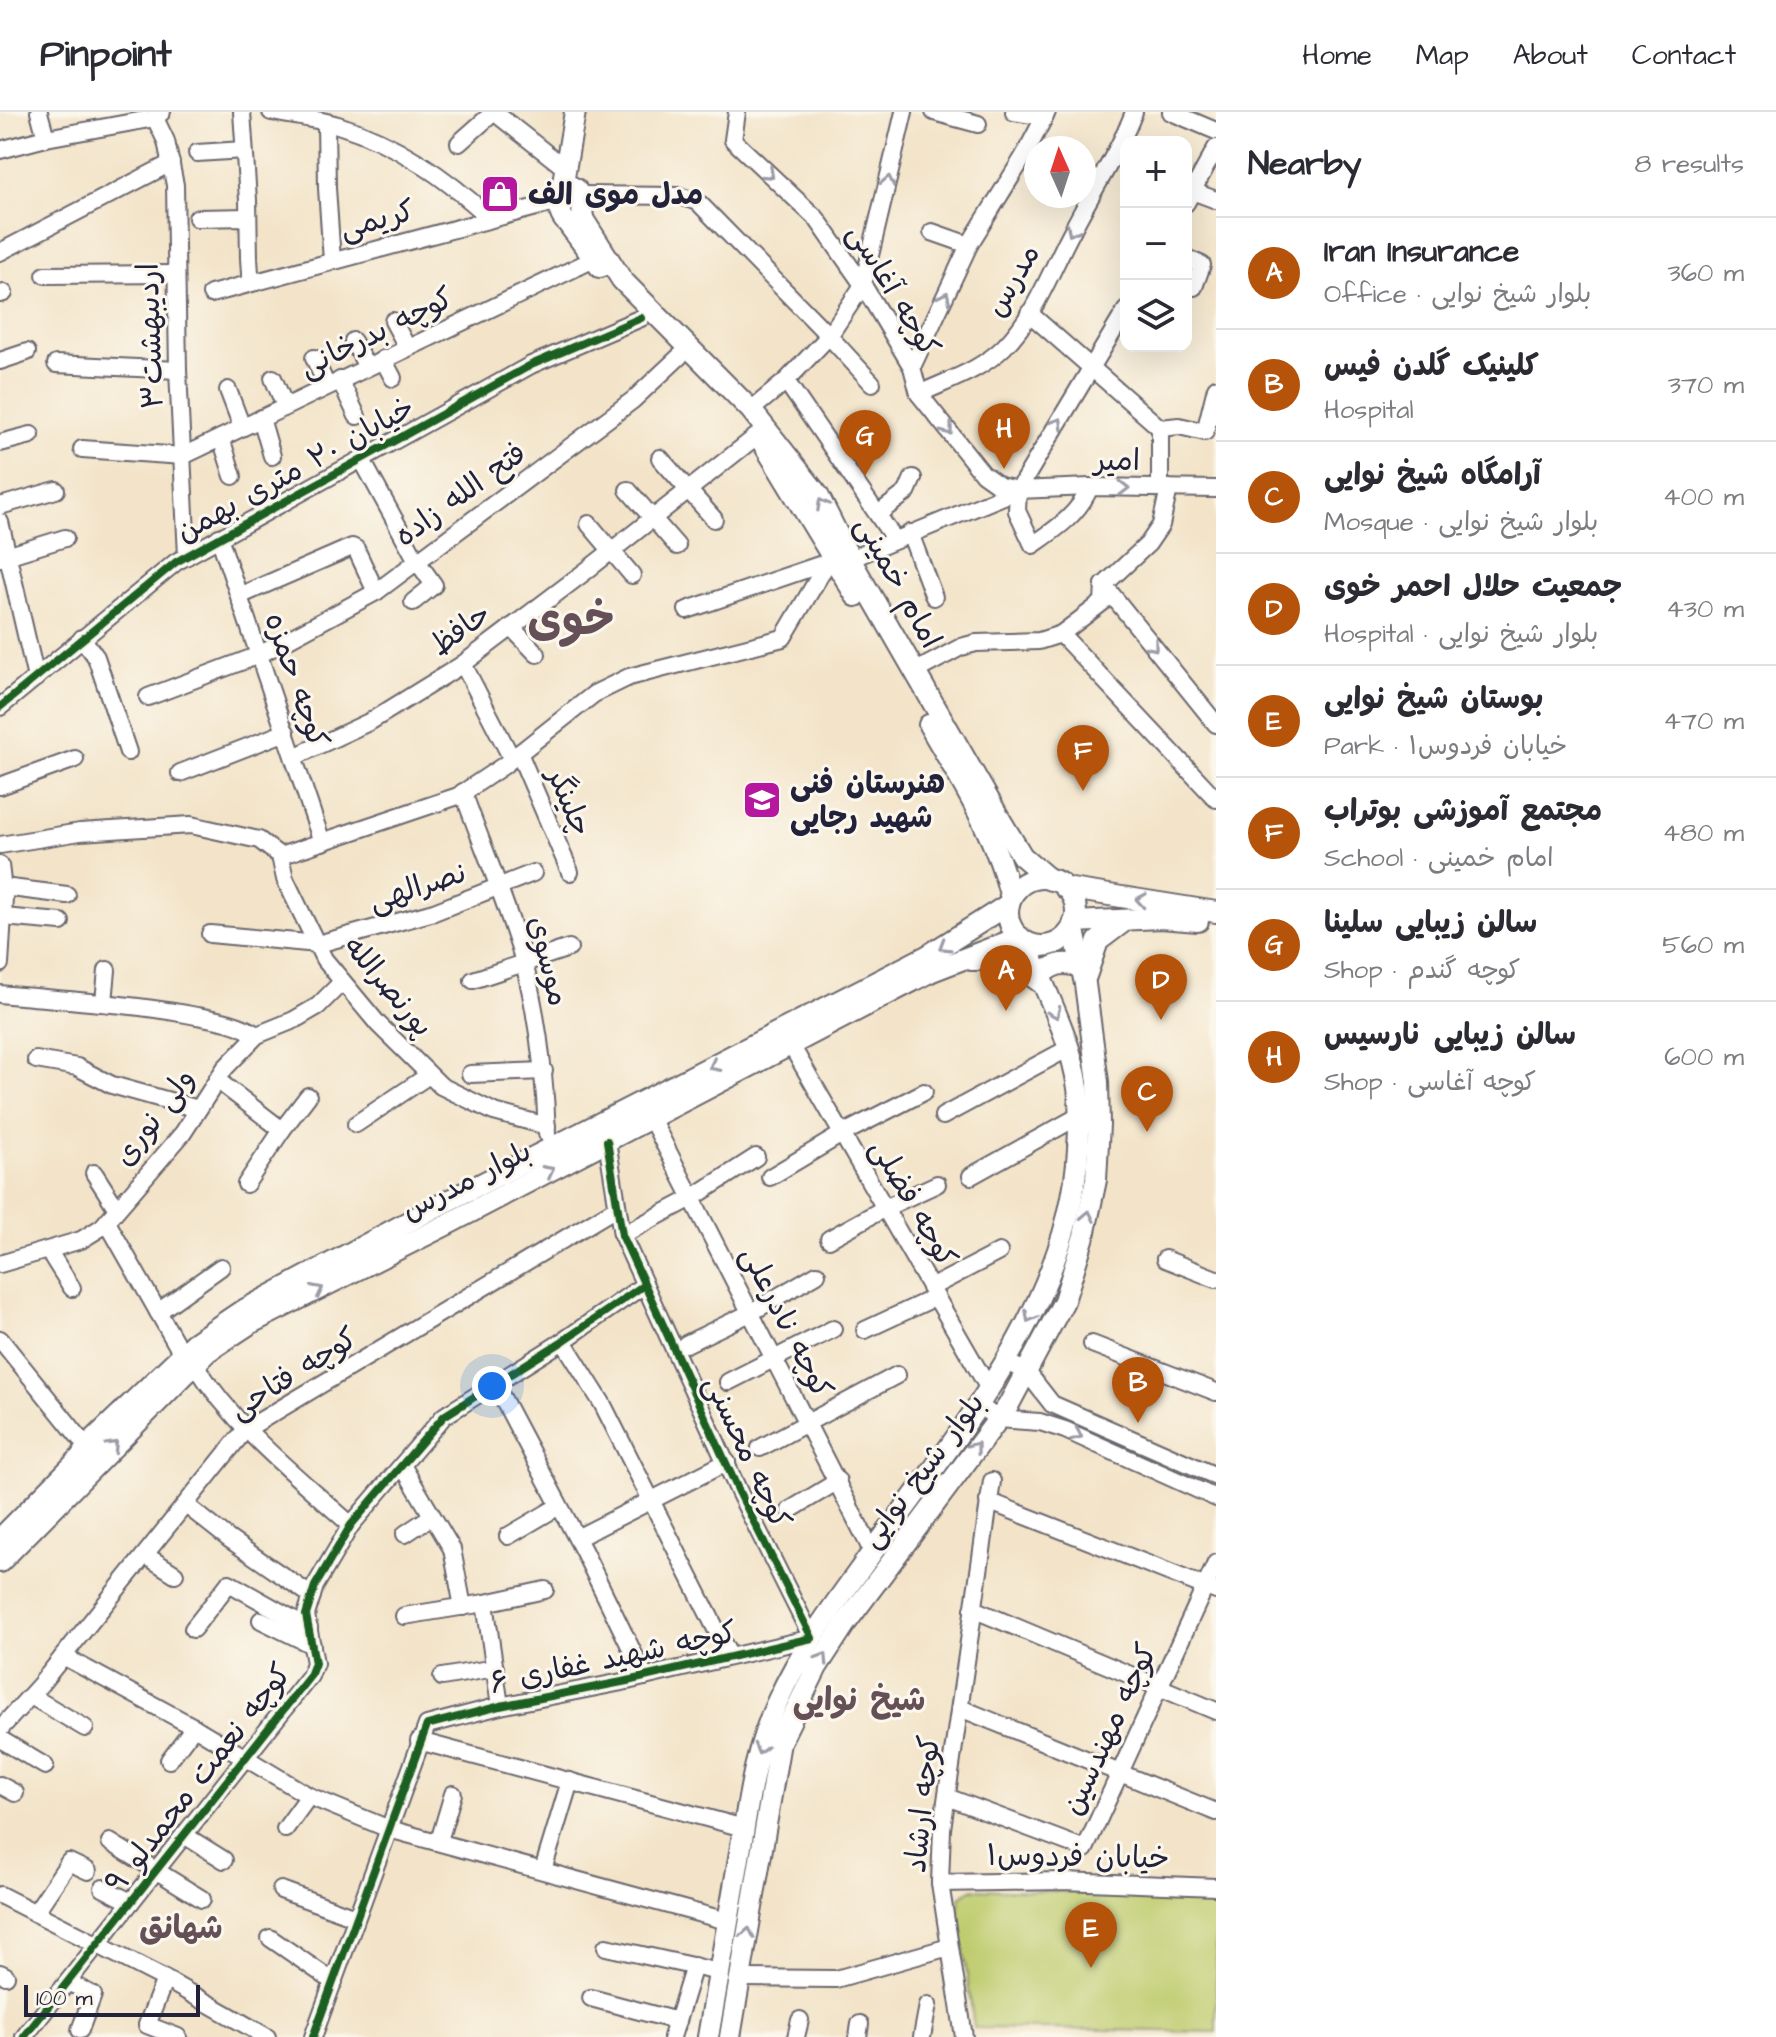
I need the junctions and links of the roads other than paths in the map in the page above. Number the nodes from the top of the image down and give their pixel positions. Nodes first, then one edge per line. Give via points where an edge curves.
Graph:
1 (39, 112) edge
2 (242, 112) edge
3 (271, 112) edge
4 (494, 112) edge
5 (575, 112) edge
6 (588, 112) edge
7 (737, 112) edge
8 (904, 112) edge
9 (934, 112) edge
10 (1014, 112) edge
11 (1134, 112) edge
12 (1171, 112) edge
13 (1046, 114) edge
14 (158, 115) edge
15 (326, 123) junction
16 (978, 124) dead end
17 (1216, 131) edge
18 (46, 138) junction
19 (459, 143) dead end
20 (0, 150) edge
21 (244, 150) junction
22 (197, 153) dead end
23 (1214, 155) edge
24 (171, 163) junction
25 (565, 168) junction
26 (1096, 175) edge
27 (1192, 192) edge
28 (569, 195) junction
29 (1192, 197) edge
30 (1216, 200) edge
31 (1078, 208) edge
32 (248, 217) junction
33 (197, 218) dead end
34 (490, 218) junction
35 (576, 222) junction
36 (932, 232) dead end
37 (969, 245) junction
38 (0, 252) edge
39 (594, 259) junction
40 (332, 261) junction
41 (1192, 261) edge
42 (175, 274) junction
43 (45, 275) dead end
44 (255, 282) junction
45 (863, 285) junction
46 (1194, 287) dead end
47 (211, 294) dead end
48 (1029, 313) junction
49 (641, 318) junction
50 (1120, 320) edge
51 (393, 321) dead end
52 (829, 336) junction
53 (353, 341) dead end
54 (407, 347) junction
55 (27, 352) dead end
56 (680, 356) junction
57 (314, 358) dead end
58 (383, 359) junction
59 (0, 361) edge
60 (56, 364) dead end
61 (367, 367) junction
62 (912, 367) junction
63 (1092, 367) junction
64 (178, 370) junction
65 (273, 378) dead end
66 (393, 378) dead end
67 (786, 381) junction
68 (334, 383) junction
69 (872, 383) dead end
70 (1216, 388) edge
71 (228, 390) dead end
72 (919, 394) junction
73 (285, 406) junction
74 (751, 410) junction
75 (357, 416) dead end
76 (261, 418) junction
77 (242, 427) junction
78 (1160, 428) junction
79 (31, 435) dead end
80 (758, 435) junction
81 (221, 438) junction
82 (0, 443) edge
83 (82, 449) dead end
84 (183, 456) junction
85 (272, 456) dead end
86 (660, 458) dead end
87 (362, 460) junction
88 (233, 476) dead end
89 (913, 478) dead end
90 (1090, 487) junction
91 (1164, 488) junction
92 (1216, 489) edge
93 (56, 490) dead end
94 (628, 490) dead end
95 (1018, 490) junction
96 (689, 491) junction
97 (0, 506) edge
98 (878, 514) junction
99 (654, 518) junction
100 (714, 519) dead end
101 (0, 522) edge
102 (589, 524) dead end
103 (903, 536) junction
104 (219, 537) junction
105 (65, 538) dead end
106 (677, 546) dead end
107 (612, 551) junction
108 (187, 556) junction
109 (4, 557) edge
110 (837, 559) junction
111 (417, 561) junction
112 (632, 575) dead end
113 (1104, 585) junction
114 (376, 592) junction
115 (239, 596) junction
116 (934, 597) dead end
117 (413, 602) dead end
118 (687, 610) dead end
119 (511, 627) junction
120 (1061, 634) junction
121 (82, 638) junction
122 (537, 654) dead end
123 (259, 655) junction
124 (463, 664) junction
125 (914, 672) junction
126 (36, 678) junction
127 (148, 697) dead end
128 (0, 707) edge
129 (1215, 722) edge
130 (286, 732) junction
131 (128, 752) dead end
132 (516, 756) junction
133 (294, 757) junction
134 (75, 759) dead end
135 (180, 773) dead end
136 (0, 786) edge
137 (463, 792) junction
138 (1216, 799) edge
139 (322, 842) junction
140 (0, 845) edge
141 (280, 856) junction
142 (1022, 856) junction
143 (0, 865) edge
144 (1004, 869) junction
145 (570, 872) dead end
146 (533, 873) dead end
147 (1058, 884) junction
148 (3, 887) junction
149 (498, 889) junction
150 (67, 895) dead end
151 (1010, 901) junction
152 (1216, 912) edge
153 (3, 917) junction
154 (1126, 920) junction
155 (61, 922) dead end
156 (1074, 924) junction
157 (1216, 924) edge
158 (974, 928) junction
159 (210, 934) dead end
160 (1022, 939) junction
161 (318, 944) junction
162 (569, 948) dead end
163 (983, 949) junction
164 (0, 952) edge
165 (523, 961) junction
166 (951, 962) junction
167 (0, 964) edge
168 (107, 970) dead end
169 (1083, 976) junction
170 (473, 980) dead end
171 (1040, 980) junction
172 (342, 982) junction
173 (0, 994) edge
174 (104, 1002) junction
175 (257, 1035) junction
176 (791, 1045) junction
177 (1069, 1048) junction
178 (36, 1060) dead end
179 (544, 1071) junction
180 (470, 1074) dead end
181 (429, 1075) junction
182 (217, 1080) junction
183 (924, 1092) dead end
184 (308, 1096) dead end
185 (198, 1109) junction
186 (943, 1116) dead end
187 (1079, 1116) junction
188 (651, 1118) junction
189 (356, 1124) dead end
190 (547, 1126) junction
191 (282, 1130) junction
192 (842, 1134) junction
193 (607, 1141) junction
194 (548, 1151) junction
195 (756, 1157) dead end
196 (94, 1173) dead end
197 (971, 1176) dead end
198 (770, 1177) dead end
199 (246, 1184) dead end
200 (937, 1184) dead end
201 (692, 1198) junction
202 (616, 1208) junction
203 (885, 1208) junction
204 (112, 1216) junction
205 (622, 1235) junction
206 (829, 1239) dead end
207 (48, 1250) junction
208 (999, 1252) dead end
209 (1165, 1259) dead end
210 (0, 1264) edge
211 (221, 1267) dead end
212 (817, 1274) dead end
213 (1216, 1279) edge
214 (644, 1285) junction
215 (72, 1288) dead end
216 (933, 1292) junction
217 (158, 1312) junction
218 (750, 1313) junction
219 (833, 1329) dead end
220 (865, 1330) dead end
221 (0, 1339) edge
222 (563, 1341) junction
223 (686, 1344) dead end
224 (1092, 1344) dead end
225 (773, 1357) junction
226 (188, 1359) junction
227 (1006, 1362) junction
228 (1027, 1372) junction
229 (897, 1375) dead end
230 (728, 1382) dead end
231 (495, 1384) junction
232 (1216, 1392) edge
233 (983, 1397) junction
234 (997, 1419) junction
235 (807, 1422) junction
236 (245, 1430) junction
237 (87, 1447) junction
238 (760, 1448) dead end
239 (727, 1462) junction
240 (402, 1465) junction
241 (1216, 1476) edge
242 (838, 1481) junction
243 (992, 1481) dead end
244 (1216, 1498) edge
245 (652, 1499) junction
246 (988, 1501) junction
247 (186, 1505) junction
248 (559, 1506) junction
249 (790, 1510) dead end
250 (432, 1516) junction
251 (351, 1525) junction
252 (405, 1534) dead end
253 (508, 1536) dead end
254 (577, 1538) junction
255 (0, 1539) edge
256 (872, 1551) junction
257 (145, 1555) junction
258 (0, 1562) edge
259 (1216, 1563) edge
260 (175, 1574) dead end
261 (1211, 1589) edge
262 (545, 1590) dead end
263 (312, 1596) junction
264 (485, 1603) junction
265 (463, 1607) junction
266 (973, 1609) junction
267 (404, 1616) dead end
268 (261, 1620) dead end
269 (309, 1628) junction
270 (193, 1629) dead end
271 (812, 1638) junction
272 (312, 1645) junction
273 (729, 1655) junction
274 (63, 1656) junction
275 (495, 1668) junction
276 (442, 1677) dead end
277 (645, 1677) junction
278 (1159, 1688) junction
279 (31, 1696) junction
280 (500, 1706) junction
281 (960, 1708) junction
282 (1216, 1711) edge
283 (194, 1727) junction
284 (85, 1728) dead end
285 (0, 1729) edge
286 (0, 1739) edge
287 (419, 1741) junction
288 (244, 1758) junction
289 (169, 1760) dead end
290 (45, 1766) dead end
291 (1120, 1772) junction
292 (570, 1781) junction
293 (453, 1794) dead end
294 (309, 1796) junction
295 (947, 1797) junction
296 (1216, 1812) edge
297 (744, 1828) junction
298 (285, 1829) dead end
299 (389, 1829) junction
300 (184, 1835) junction
301 (439, 1841) junction
302 (110, 1842) dead end
303 (224, 1860) dead end
304 (543, 1870) junction
305 (88, 1871) dead end
306 (155, 1871) junction
307 (940, 1883) junction
308 (1216, 1887) edge
309 (103, 1888) dead end
310 (281, 1890) dead end
311 (0, 1895) edge
312 (202, 1899) dead end
313 (131, 1902) junction
314 (35, 1913) junction
315 (355, 1917) junction
316 (727, 1921) junction
317 (270, 1938) dead end
318 (99, 1945) junction
319 (606, 1947) dead end
320 (949, 1947) junction
321 (694, 1966) junction
322 (719, 1972) junction
323 (741, 1978) junction
324 (165, 1979) junction
325 (68, 1982) junction
326 (334, 1982) junction
327 (591, 1998) dead end
328 (928, 2005) dead end
329 (800, 2020) dead end
330 (674, 2029) edge
331 (80, 2030) dead end
332 (258, 2035) edge
333 (24, 2037) edge
334 (178, 2037) edge
335 (313, 2037) edge
336 (708, 2037) edge
337 (730, 2037) edge
338 (796, 2037) edge
339 (922, 2037) edge
340 (964, 2037) edge

1 - 18 street
2 - 21 street
3 - 15 street
4 - 19 street
4 - 25 street
5 - 25 main road
6 - 28 main road
7 -> 45 street, کوچه آغاسی via 733,140 817,219
45 -> 8 street
9 - 16 street
10 - 13 street
11 - 26 street, مدرس via 1126,133
12 - 17 street
13 - 37 street
14 - 18 street
14 - 24 street, اردیبهشت۳
15 - 34 street via 400,149 453,184
15 - 40 street
18 - 20 street
21 - 22 street
21 - 32 street
23 - 27 street
24 - 38 street
24 - 42 street, اردیبهشت۳
25 - 28 main road
28 - 34 street, کریمی
28 - 35 main road via 563,219
28 - 52 street, کریمی via 679,196 698,202
29 - 30 street
31 -> 48 street, مدرس
32 - 33 street
32 - 44 street via 250,274
34 - 40 street, کریمی
35 - 39 main road, امام خمینی
35 - 74 main road, امام خمینی via 622,280
36 - 37 street
62 -> 37 street
39 - 49 main road, امام خمینی
39 - 54 street, کوچه بدرخانی
40 - 44 street, کریمی
41 - 46 street via 1202,265
42 - 43 street
42 - 64 street, اردیبهشت۳
44 - 47 street, کریمی
45 - 52 street
45 - 62 street, کوچه آغاسی
48 - 63 street
48 - 72 street, مدرس via 983,365
49 - 56 main road, امام خمینی
49 - 87 street, خیابان ۲۰ متری بهمن via 531,365
50 - 63 street
51 - 54 street
52 - 67 street
52 - 69 street, کریمی
53 - 61 street
54 - 58 street, کوچه بدرخانی
55 - 59 street
56 - 80 main road, امام خمینی
56 - 111 street, فتح الله زاده via 633,400
57 - 68 street
58 - 61 street, کوچه بدرخانی
58 - 66 street
60 - 64 street
61 - 68 street, کوچه بدرخانی
62 - 72 street, کوچه آغاسی
63 - 78 street
95 -> 63 street
64 - 84 street, اردیبهشت۳
65 - 73 street
67 - 74 street
67 - 98 street
68 - 73 street, کوچه بدرخانی
68 - 75 street
70 - 78 street via 1205,432
71 - 77 street
72 -> 95 street, کوچه آغاسی via 983,474
73 - 76 street, کوچه بدرخانی
110 -> 74 main road, امام خمینی via 818,495
76 - 77 street, کوچه بدرخانی
76 - 85 street
77 - 81 street, کوچه بدرخانی
78 - 91 street
79 - 82 street
80 - 96 street, حافظ
80 - 110 main road, امام خمینی
81 - 84 street, کوچه بدرخانی
81 - 88 street
83 - 84 street
84 - 108 street, اردیبهشت۳
86 - 96 street
87 - 104 street, خیابان ۲۰ متری بهمن
87 - 111 street
89 - 98 street via 907,492
90 -> 91 street, امیر
90 - 95 street, امیر
90 - 95 street via 1084,503 1033,545 1017,511
91 - 92 street, امیر
91 - 113 street via 1161,525
93 - 97 street
94 - 99 street
95 - 103 street
96 - 99 street, حافظ
96 - 100 street
98 - 103 street
99 - 106 street
99 - 107 street, حافظ
101 - 109 street
102 - 107 street
103 - 110 street
103 - 116 street
104 - 108 street, خیابان ۲۰ متری بهمن
104 - 115 street, کوچه حمزه
105 - 109 street
107 - 112 street
107 - 119 street, حافظ
108 - 121 street, خیابان ۲۰ متری بهمن
109 - 126 street
110 - 118 street
110 - 125 main road, امام خمینی
110 - 132 street via 783,638 629,677 594,694
110 - 144 main road, امام خمینی via 988,828
111 - 114 street, فتح الله زاده
111 - 117 street via 434,585
113 - 120 street via 1103,602
113 -> 129 street
114 - 115 street via 352,547
114 - 123 street, فتح الله زاده
115 - 123 street, کوچه حمزه
119 - 122 street
119 - 124 street, حافظ
120 - 125 street via 1039,641 976,643
120 - 138 street
121 - 126 street, خیابان ۲۰ متری بهمن
121 - 131 street via 96,657
123 - 127 street, فتح الله زاده
123 - 130 street, کوچه حمزه
124 - 132 street, چلینگر
124 - 133 street, حافظ via 371,721
125 - 142 main road, امام خمینی
126 - 128 street, خیابان ۲۰ متری بهمن
130 - 133 street, کوچه حمزه
130 - 135 street
132 - 137 street
132 - 145 street, چلینگر
133 - 139 street, کوچه حمزه
134 - 136 street
137 - 139 street
137 - 149 street, موسوی
139 - 141 street
140 - 141 street via 80,832 191,825 259,840
141 - 161 street, پورنصرالله via 285,879
142 - 144 main road via 1016,866
142 - 147 main road, امام خمینی
143 - 148 street
144 - 151 main road, امام خمینی
146 - 149 street, نصرالهی
147 - 151 main road via 1027,882
152 -> 147 main road
147 - 156 main road via 1074,901
148 - 150 street
148 - 153 street
149 - 161 street, نصرالهی via 404,922
149 - 165 street, موسوی
151 - 158 main road, بلوار مدرس
151 - 160 main road via 1010,922
153 - 155 street
153 - 164 street
154 - 156 main road
154 - 157 main road
154 - 169 main road via 1098,941
156 - 160 main road via 1052,944 1033,945
156 - 169 main road, بلوار شیخ نوایی
158 - 163 main road via 992,934
158 -> 194 main road, بلوار مدرس
159 - 161 street, نصرالهی
160 - 163 main road, بلوار مدرس
160 - 171 main road, بلوار شیخ نوایی
161 - 172 street, پورنصرالله
162 - 165 street
163 - 166 main road, بلوار مدرس
164 - 167 street
165 - 170 street
165 - 179 street, موسوی
166 - 171 main road via 1009,960
166 - 176 main road, بلوار مدرس
168 - 174 street
169 - 171 main road via 1074,964 1057,964
228 -> 169 main road, بلوار شیخ نوایی via 1064,1301 1096,1180 1098,1082
171 -> 177 main road, بلوار شیخ نوایی
172 - 175 street, ولی نوری via 318,1006
172 - 181 street, پورنصرالله
173 - 174 street
174 - 175 street via 239,1024
175 - 182 street, ولی نوری
176 - 188 main road, بلوار مدرس
176 - 192 street, کوچه فضلی
177 - 186 street
177 - 187 main road, بلوار شیخ نوایی
178 - 185 street via 77,1067 112,1085
179 - 180 street
179 - 190 street, موسوی
181 - 189 street
181 - 190 street, پورنصرالله via 494,1112
182 - 185 street, ولی نوری
182 - 191 street
183 - 192 street
184 - 191 street
185 - 204 street, ولی نوری
187 - 197 street
187 -> 227 main road, بلوار شیخ نوایی via 1076,1181 1064,1234 1042,1295
188 - 193 main road, بلوار مدرس
188 - 201 street, کوچه نادرعلی
190 - 194 street, موسوی
191 - 199 street
192 - 198 street
192 - 203 street, کوچه فضلی
193 - 202 street, کوچه محسنی
226 -> 193 main road, بلوار مدرس
194 - 226 main road, بلوار مدرس via 240,1312 194,1343
195 - 201 street
196 - 204 street
200 - 203 street
201 - 205 street
201 - 218 street, کوچه نادرعلی
202 - 205 street, کوچه محسنی
202 - 236 street, کوچه فتاحی
203 - 206 street
203 - 216 street, کوچه فضلی
204 - 207 street, ولی نوری via 81,1240
204 - 217 street
205 - 214 street, کوچه محسنی
207 - 210 street, ولی نوری
207 - 215 street
208 - 216 street
209 - 213 street
211 - 217 street
212 - 218 street
214 - 222 street, کوچه نعمت محمدلو ۹
214 - 239 street, کوچه محسنی
216 - 220 street
216 - 233 street, کوچه فضلی
217 - 226 street
218 - 223 street
218 - 225 street, کوچه نادرعلی
219 - 225 street
221 - 237 street
222 - 231 street, کوچه نعمت محمدلو ۹
222 - 245 street
224 - 232 street
225 - 230 street
225 - 235 street, کوچه نادرعلی
226 - 236 street
226 - 237 main road, بلوار مدرس
258 -> 226 main road, بلوار مدرس
227 - 228 street
227 - 233 main road, بلوار شیخ نوایی
228 - 234 main road, بلوار شیخ نوایی
228 - 241 street via 1052,1404
229 - 235 street
231 - 240 street, کوچه نعمت محمدلو ۹ via 444,1416
231 - 248 street
233 - 234 street
233 - 256 main road, بلوار شیخ نوایی
234 -> 244 street via 1065,1430
323 -> 234 main road, بلوار شیخ نوایی via 780,1742 845,1624
235 - 238 street
235 - 242 street, کوچه نادرعلی
236 - 247 street, کوچه فتاحی
236 - 251 street
237 - 255 main road, بلوار مدرس
239 - 245 street
239 - 271 street, کوچه محسنی
240 - 250 street
240 - 251 street, کوچه نعمت محمدلو ۹
242 - 249 street
242 - 256 street, کوچه نادرعلی
243 - 246 street, کوچه ارشاد
245 - 254 street
245 - 273 street
246 - 261 street
246 - 266 street, کوچه ارشاد
247 - 257 street, کوچه فتاحی
247 - 263 street
248 - 253 street
248 - 254 street
250 - 252 street
250 - 265 street via 452,1549
251 - 263 street, کوچه نعمت محمدلو ۹
254 - 277 street
256 - 271 main road, بلوار شیخ نوایی
257 - 260 street
257 - 274 street, کوچه فتاحی
259 - 261 street, کوچه مهندسین
261 - 278 street, کوچه مهندسین
262 - 264 street
263 - 269 street, کوچه نعمت محمدلو ۹ via 306,1615
264 - 265 street
264 - 275 street
265 - 267 street
266 - 278 street
266 - 281 street, کوچه ارشاد
268 - 272 street
269 - 270 street via 229,1583
269 - 272 street, کوچه نعمت محمدلو ۹
271 - 273 street, کوچه شهید غفاری ۶
271 -> 297 main road, بلوار شیخ نوایی via 761,1740
272 - 288 street, کوچه نعمت محمدلو ۹ via 315,1663 310,1676
273 - 277 street, کوچه شهید غفاری ۶
274 - 279 street, کوچه فتاحی
274 - 283 street
275 - 276 street
275 - 280 street
277 - 280 street, کوچه شهید غفاری ۶
278 - 282 street
278 - 291 street, کوچه مهندسین
279 - 284 street
279 - 285 street, کوچه فتاحی
280 - 287 street, کوچه شهید غفاری ۶ via 427,1725
281 - 291 street
281 - 295 street, کوچه ارشاد
283 - 288 street
283 - 289 street
286 - 290 street
287 - 292 street
287 - 299 street
288 - 294 street
288 - 300 street, کوچه نعمت محمدلو ۹
291 - 295 street, کوچه مهندسین via 1085,1849
291 - 296 street
292 - 297 street
292 - 304 street
293 - 301 street
294 - 298 street
294 - 299 street
295 - 307 street, کوچه ارشاد
297 - 316 main road, بلوار شیخ نوایی
299 - 301 street
299 - 315 street
300 - 303 street
300 - 306 street, کوچه نعمت محمدلو ۹
301 - 304 street
302 - 306 street
304 - 316 street
305 - 314 street via 69,1862
306 - 312 street
306 - 313 street, کوچه نعمت محمدلو ۹
307 - 308 street, خیابان فردوس۱
307 - 320 street, کوچه ارشاد
309 - 313 street
310 - 315 street
311 - 314 street
313 - 318 street, کوچه نعمت محمدلو ۹
314 - 318 street
315 - 326 street
316 - 322 main road, بلوار شیخ نوایی
317 - 326 street
318 - 324 street
318 - 325 street, کوچه نعمت محمدلو ۹
319 - 321 street
320 - 323 street via 836,1979
320 - 340 street, کوچه ارشاد
321 - 322 street
321 - 330 street
322 - 336 main road, بلوار شیخ نوایی
323 - 337 main road, بلوار شیخ نوایی
324 - 332 street
324 - 334 street via 147,2025
325 - 331 street via 93,1995
325 - 333 street, کوچه نعمت محمدلو ۹
326 - 335 street
327 - 330 street
328 - 339 street
329 - 338 street

